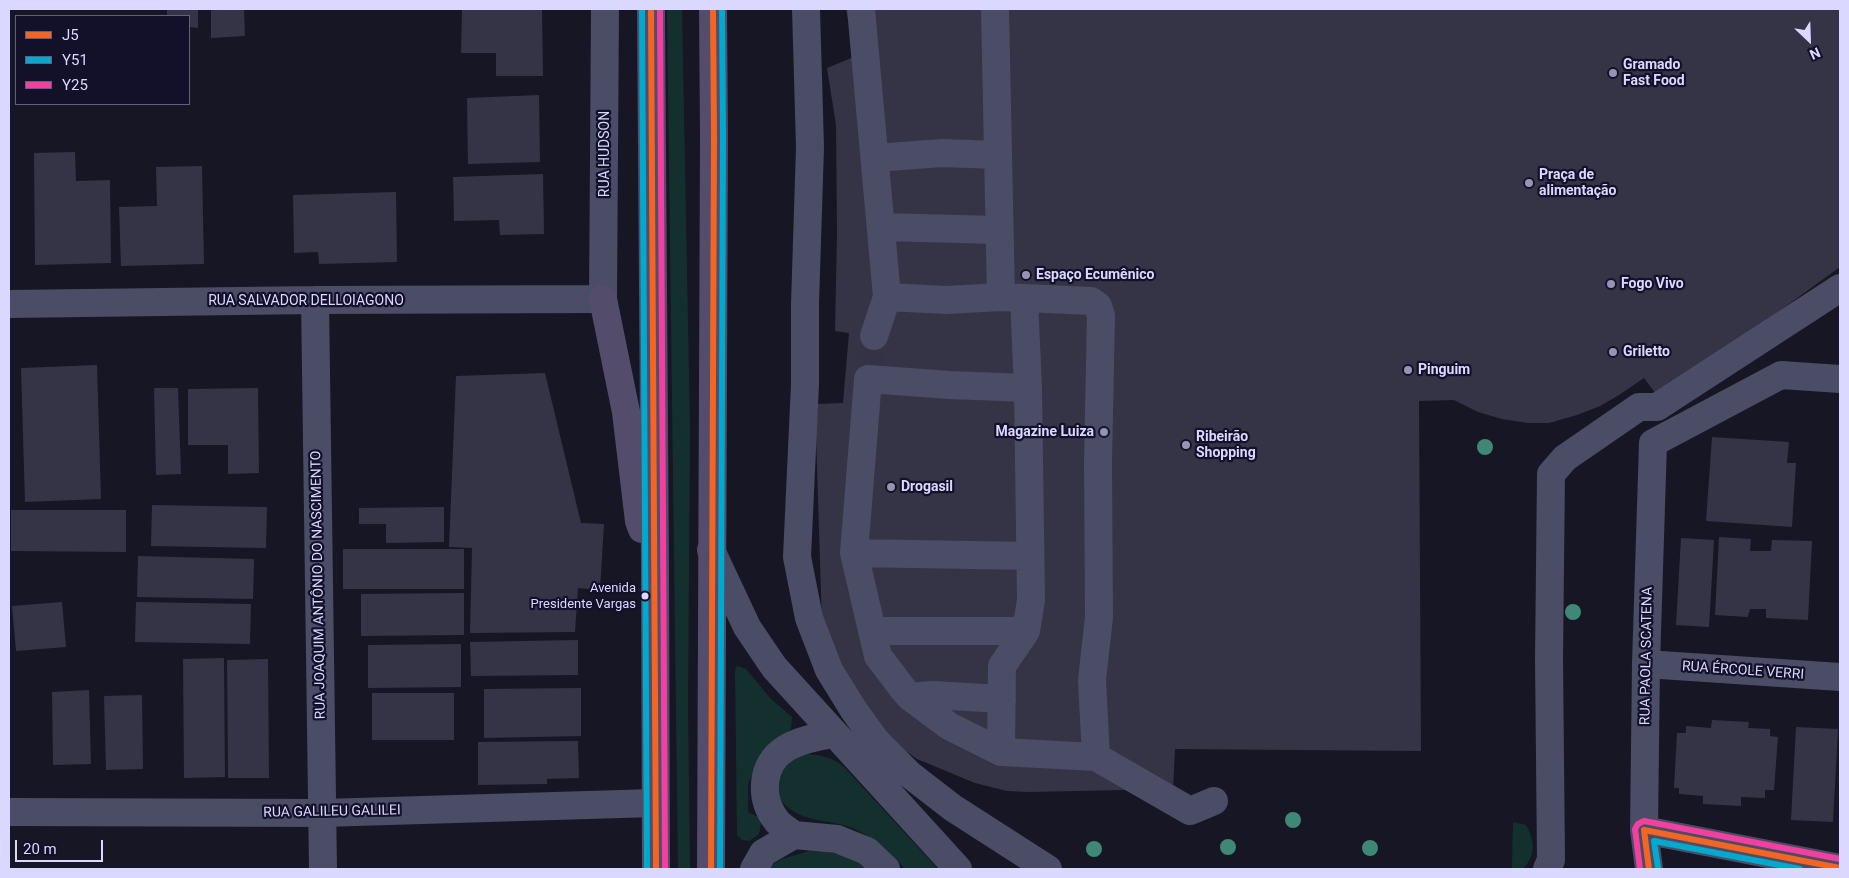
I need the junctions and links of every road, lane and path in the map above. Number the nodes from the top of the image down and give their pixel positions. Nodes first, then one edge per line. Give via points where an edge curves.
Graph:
1 (605, 9) edge
2 (651, 9) edge
3 (712, 9) edge
4 (806, 9) edge
5 (860, 9) edge
6 (995, 9) edge
7 (997, 155) junction
8 (875, 158) junction
9 (881, 227) junction
10 (999, 230) junction
11 (1840, 288) edge
12 (887, 297) junction
13 (1012, 298) junction
14 (603, 299) junction
15 (315, 300) junction
16 (9, 304) edge
17 (874, 336) tunnel mouth
18 (1840, 379) edge
19 (1028, 388) junction
20 (711, 550) junction
21 (854, 553) junction
22 (1029, 556) junction
23 (656, 567) junction
24 (873, 631) junction
25 (1026, 631) junction
26 (1646, 664) junction
27 (1840, 677) edge
28 (910, 696) junction
29 (1002, 699) junction
30 (833, 734) junction
31 (1001, 752) junction
32 (1096, 757) junction
33 (1214, 801) dead end
34 (654, 803) junction
35 (9, 812) edge
36 (323, 813) junction
37 (1644, 830) junction
38 (794, 835) junction
39 (1840, 868) edge
40 (323, 869) edge
41 (656, 869) edge
42 (711, 869) edge
43 (754, 869) edge
44 (886, 869) edge
45 (958, 869) edge
46 (1048, 869) edge
47 (1548, 869) edge
48 (1649, 869) edge

1 - 14 street, RUA HUDSON
2 - 23 main road
3 - 20 main road
4 - 46 street via 809,174 805,384 797,557 809,618 829,670 876,741 909,774 953,808
5 - 8 street
6 - 7 street
7 - 8 street via 942,153
7 - 10 street
8 - 9 street
9 - 10 street
9 - 12 street
10 - 13 street
11 - 47 street via 1657,407 1638,407 1565,458 1551,474 1551,860
12 - 13 street via 946,300
12 - 17 street
13 - 19 street
13 - 32 street via 1091,301 1098,306 1101,316 1099,617 1092,680
14 - 15 street, RUA SALVADOR DELLOIAGONO
14 - 23 main road via 626,412 639,520
15 - 16 street, RUA SALVADOR DELLOIAGONO
15 - 36 street, RUA JOAQUIM ANTÔNIO DO NASCIMENTO
18 - 26 street, RUA PAOLA SCATENA via 1780,375 1653,442
19 - 21 street via 868,379
19 - 22 street
20 - 30 street via 747,627 774,667
20 - 42 main road
21 - 22 street
21 - 24 street
22 - 25 street via 1031,600
23 - 34 main road
24 - 25 street
24 - 28 street via 878,656
25 - 29 street via 1002,666
26 - 27 street, RUA ÉRCOLE VERRI
26 - 37 street, RUA PAOLA SCATENA
28 - 29 street
28 - 31 street via 949,726
29 - 31 street
30 - 38 street via 799,742 785,749 772,759 766,773 767,803 776,820
30 - 45 street
31 - 32 street
32 - 33 street via 1190,811
34 - 36 street, RUA GALILEU GALILEI
34 - 41 main road
35 - 36 street, RUA GALILEU GALILEI
36 - 40 street, RUA JOAQUIM ANTÔNIO DO NASCIMENTO
37 - 39 street
37 - 48 street, RUA PAOLA SCATENA
38 - 43 street via 763,853
38 - 44 street via 837,839 867,852

